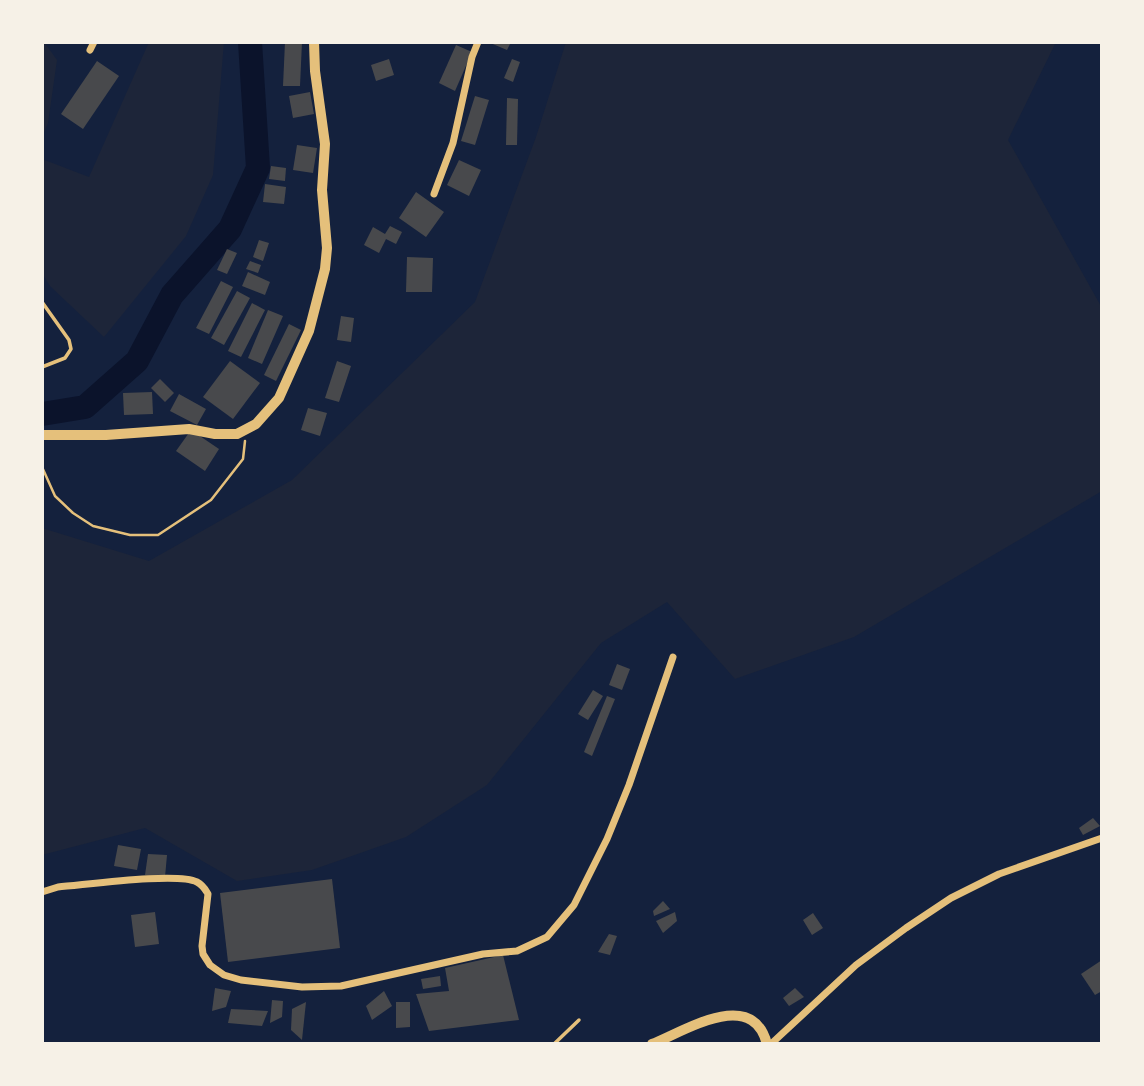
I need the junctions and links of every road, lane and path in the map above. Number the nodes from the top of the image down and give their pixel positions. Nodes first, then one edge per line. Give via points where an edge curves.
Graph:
1 (94, 42) edge
2 (314, 42) edge
3 (478, 42) edge
4 (90, 50) dead end
5 (434, 194) dead end
6 (42, 302) edge
7 (42, 367) edge
8 (244, 431) junction
9 (42, 435) edge
10 (42, 467) edge
11 (673, 657) dead end
12 (1102, 838) edge
13 (42, 892) edge
14 (579, 1020) dead end
15 (554, 1044) edge
16 (652, 1044) edge
17 (769, 1044) edge

1 - 4 street
2 - 8 street via 325,144 325,269 309,331 286,386 263,417
3 - 5 street via 453,143
6 - 7 lane via 71,349 65,358
8 - 9 street
8 - 10 path via 243,459 211,500 158,535 130,535 93,526 55,496
11 - 13 street via 625,796 574,905 547,937 517,950 341,986 241,980 224,975 203,954 208,894 197,882 174,878
12 - 17 street via 999,874 951,898 856,965
14 - 15 lane
16 - 17 street via 728,1015 752,1020

